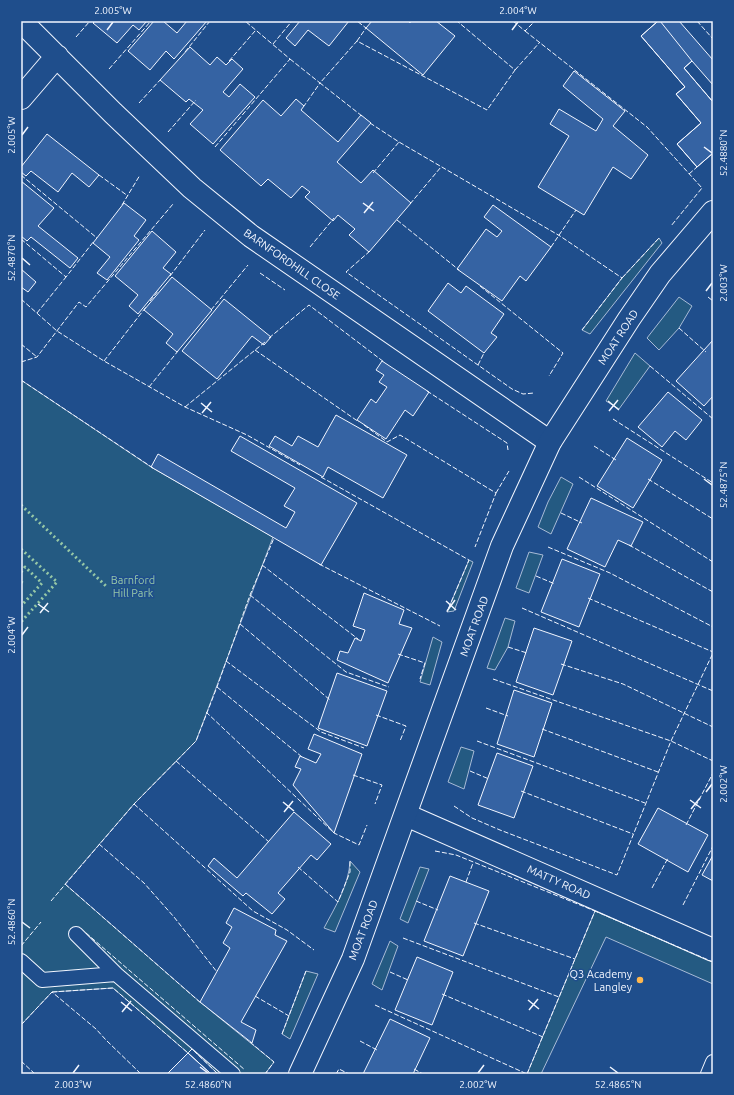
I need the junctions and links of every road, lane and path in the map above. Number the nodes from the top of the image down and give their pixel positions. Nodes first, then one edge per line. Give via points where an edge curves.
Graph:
1 (21, 21) edge
2 (57, 56) junction
3 (21, 98) edge
4 (713, 212) edge
5 (550, 442) junction
6 (406, 815) junction
7 (76, 934) dead end
8 (713, 950) edge
9 (21, 961) edge
10 (116, 974) junction
11 (713, 1062) edge
12 (233, 1074) edge
13 (300, 1074) edge
14 (708, 1074) edge

1 - 2 street, BARNFORDHILL CLOSE
2 - 3 street
2 - 5 street, BARNFORDHILL CLOSE via 192,188 251,236
4 - 5 street, MOAT ROAD via 660,274
5 - 6 street, MOAT ROAD via 502,546
6 - 8 street, MATTY ROAD
6 - 13 street, MOAT ROAD via 352,960
7 - 10 lane
9 - 10 lane via 42,980
10 - 12 lane
11 - 14 lane

